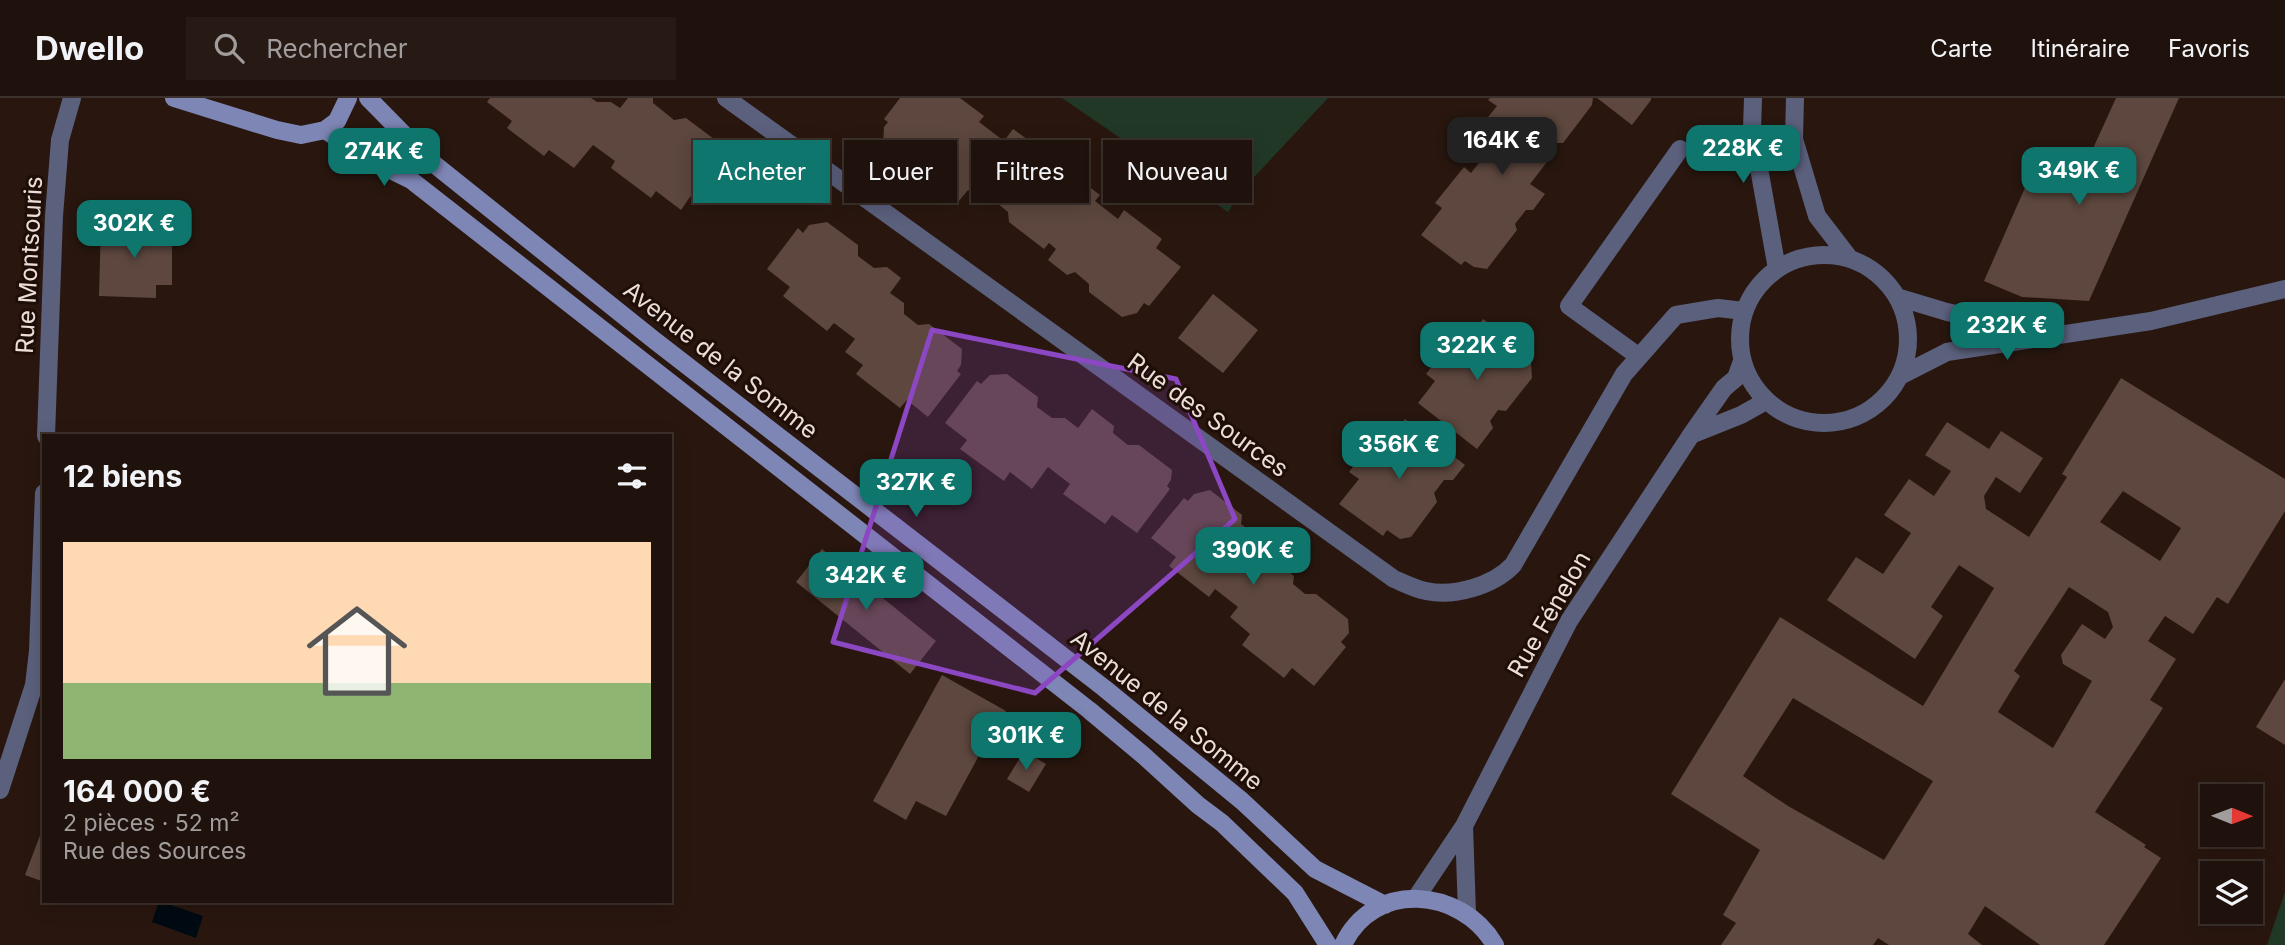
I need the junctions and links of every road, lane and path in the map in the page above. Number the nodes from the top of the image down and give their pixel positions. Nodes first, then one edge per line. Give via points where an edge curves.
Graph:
1 (72, 98) edge
2 (174, 98) edge
3 (348, 98) edge
4 (368, 98) edge
5 (726, 98) edge
6 (1753, 98) edge
7 (1796, 98) edge
8 (326, 131) junction
9 (1680, 149) dead end
10 (1850, 259) junction
11 (1777, 269) junction
12 (2285, 289) edge
13 (1897, 297) junction
14 (1744, 311) junction
15 (2108, 329) junction
16 (1639, 356) junction
17 (1742, 361) junction
18 (1900, 376) junction
19 (1766, 401) junction
20 (46, 434) edge
21 (1691, 435) junction
22 (42, 546) edge
23 (0, 790) edge
24 (1464, 826) junction
25 (1416, 898) junction
26 (1385, 905) junction
27 (1467, 913) junction
28 (1328, 945) edge
29 (1343, 945) edge
30 (1495, 945) edge

1 - 20 street, Rue Montsouris via 59,152
2 - 8 street via 277,130 301,135
3 - 8 street via 337,121
4 - 26 street, Avenue de la Somme via 429,160 1114,697 1242,801 1315,869
5 - 16 street, Rue des Sources via 1394,579 1425,591 1457,592 1503,576
6 - 11 street via 1752,129
7 - 10 street via 1794,139 1817,216
8 - 28 street, Avenue de la Somme via 411,180 1089,710 1222,823 1296,894
9 - 16 street via 1569,306
10 - 11 street via 1800,258
10 - 13 street via 1869,268
11 - 14 street via 1757,288
12 - 15 street
13 - 15 street via 2028,330
13 - 18 street via 1907,323 1908,350
14 - 16 street, Rue des Sources via 1718,308 1676,315
14 - 17 street via 1739,336
15 - 18 street via 1947,352
17 - 19 street
17 - 21 street, Rue Fénelon via 1736,378
18 - 19 street via 1886,397 1867,413 1844,422 1815,424 1789,417
19 - 21 street
21 - 24 street, Rue Fénelon via 1569,621
22 - 23 street via 34,685
24 - 25 street, Rue Fénelon
24 - 27 street, Rue Fénelon
25 - 26 street
25 - 27 street via 1443,902
26 - 29 street via 1364,918
27 - 30 street

